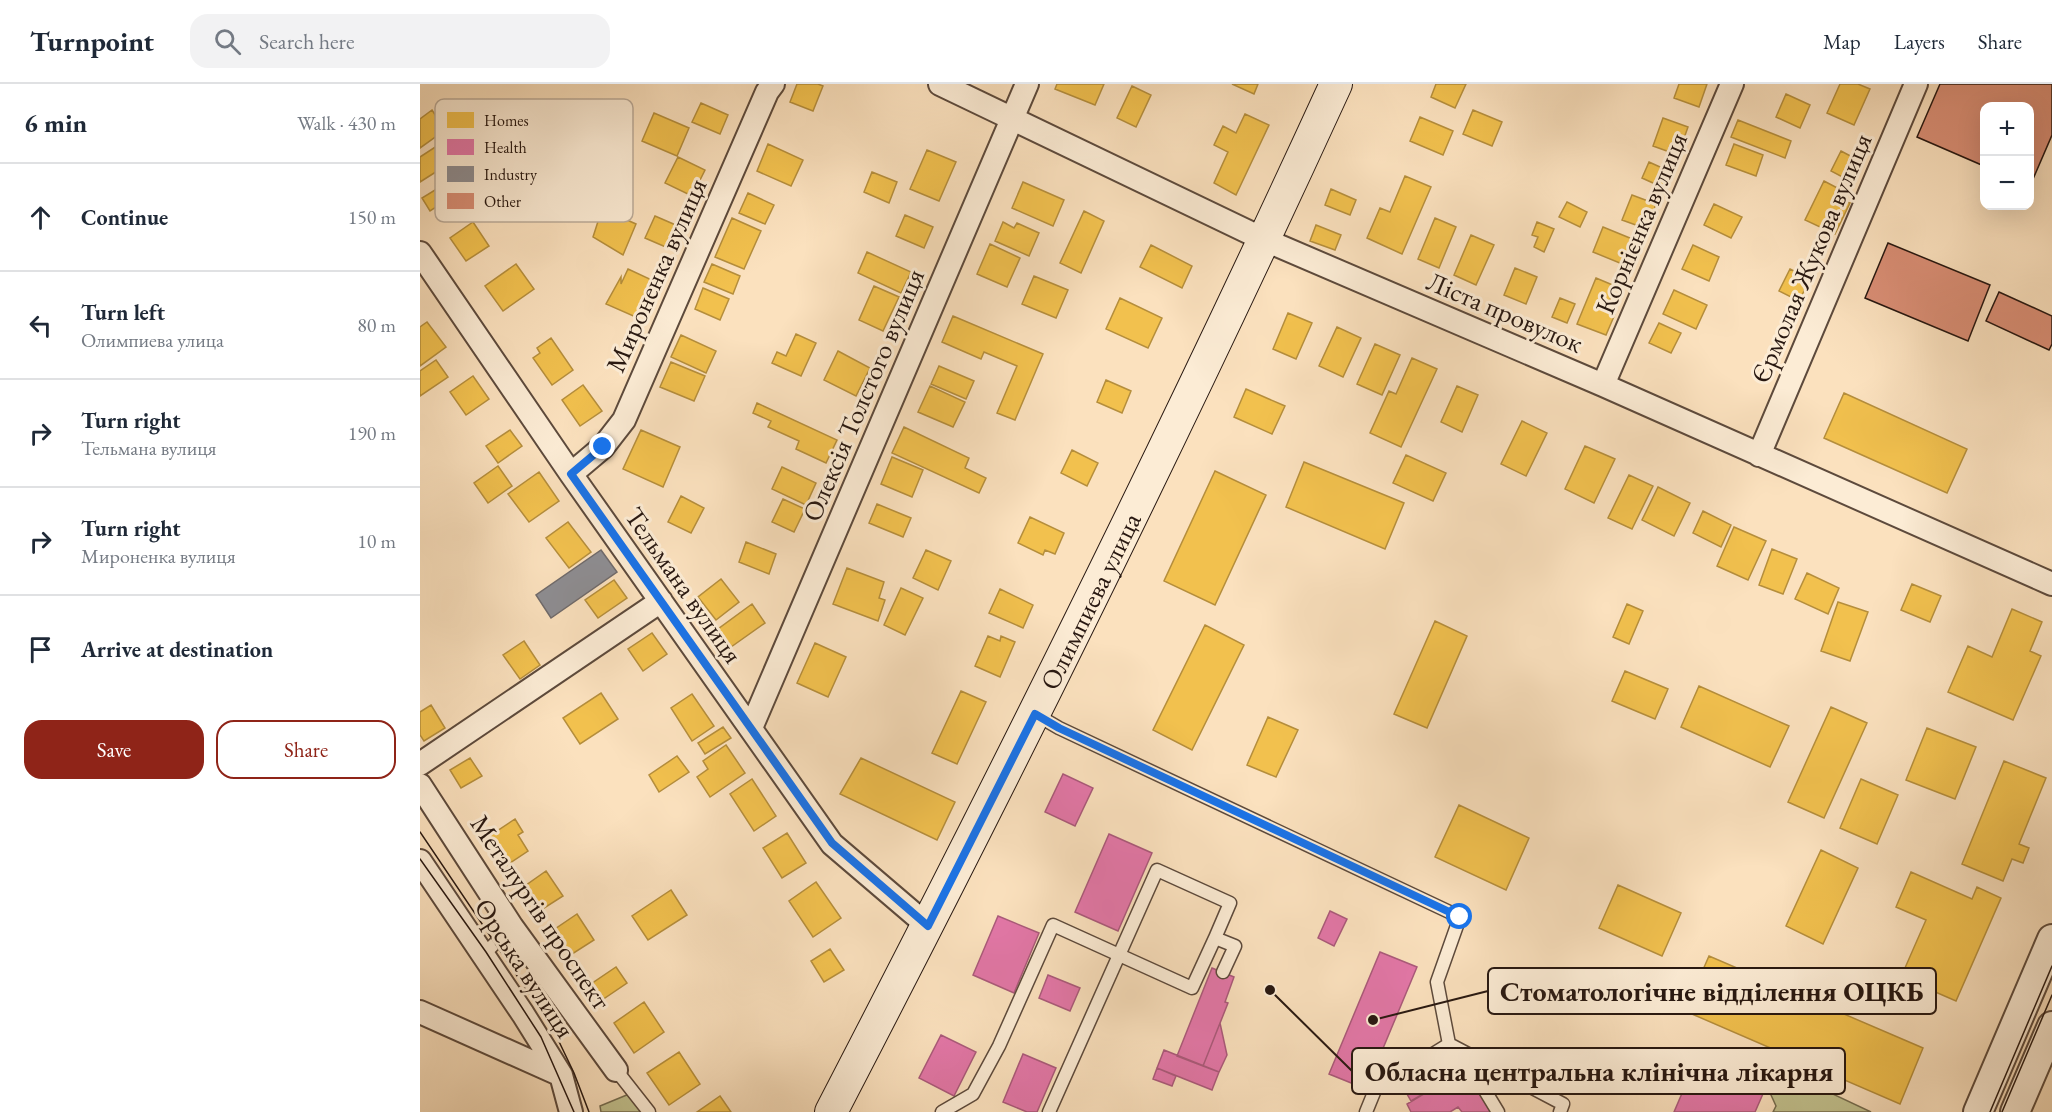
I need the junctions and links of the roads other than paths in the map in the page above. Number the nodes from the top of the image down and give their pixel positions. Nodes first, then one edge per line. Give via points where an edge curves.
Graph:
1 (773, 84) edge
2 (940, 84) edge
3 (1027, 84) edge
4 (1336, 84) edge
5 (1732, 84) edge
6 (1916, 84) edge
7 (1013, 118) junction
8 (1265, 240) junction
9 (420, 253) edge
10 (1603, 385) junction
11 (1759, 455) junction
12 (571, 474) junction
13 (2052, 584) edge
14 (661, 601) junction
15 (1035, 714) junction
16 (751, 728) junction
17 (420, 764) edge
18 (420, 784) edge
19 (420, 861) edge
20 (928, 926) junction
21 (512, 927) junction
22 (1215, 938) junction
23 (2052, 939) edge
24 (484, 954) junction
25 (1119, 955) junction
26 (1223, 972) dead end
27 (420, 1012) edge
28 (2052, 1026) edge
29 (1449, 1044) junction
30 (1461, 1050) junction
31 (616, 1070) joint
32 (561, 1075) junction
33 (571, 1112) edge
34 (649, 1112) edge
35 (831, 1112) edge
36 (942, 1112) edge
37 (1049, 1112) edge
38 (1366, 1112) edge
39 (1498, 1112) edge
40 (1560, 1112) edge
41 (1978, 1112) edge
42 (2015, 1112) edge

1 - 12 street, Мироненка вулиця via 624,420 603,447
2 - 7 street, Ліста провулок
3 - 7 street, Олексія Толстого вулиця
4 - 8 main road, Олимпиева улица
5 - 10 street, Корнієнка вулиця
6 - 11 street, Єрмолая Жукова вулиця
7 - 8 street, Ліста провулок
7 - 16 street, Олексія Толстого вулиця
8 - 10 street, Ліста провулок
8 - 15 main road, Олимпиева улица
9 - 12 street, Тельмана вулиця
10 - 11 street, Ліста провулок
11 - 13 street, Ліста провулок
12 - 14 street, Тельмана вулиця
14 - 16 street, Тельмана вулиця
14 - 17 street
15 - 20 main road, Олимпиева улица
15 - 29 lane via 1460,917 1437,982
16 - 20 street, Тельмана вулиця via 832,843
18 - 21 street, Металургів проспект
19 - 24 street, Орська вулиця
20 - 35 main road, Олимпиева улица
21 - 24 lane
21 - 31 street, Металургів проспект
22 - 25 lane via 1192,988
22 - 25 lane via 1230,903 1157,870
22 - 26 lane via 1235,946
23 - 41 street
24 - 32 street, Орська вулиця
25 - 36 lane via 1053,925 973,1094
25 - 37 lane
27 - 32 street
28 - 42 street
29 - 30 lane
29 - 38 lane via 1375,1090
30 - 39 lane
30 - 40 lane via 1563,1104
31 - 34 lane
32 - 33 street, Орська вулиця

